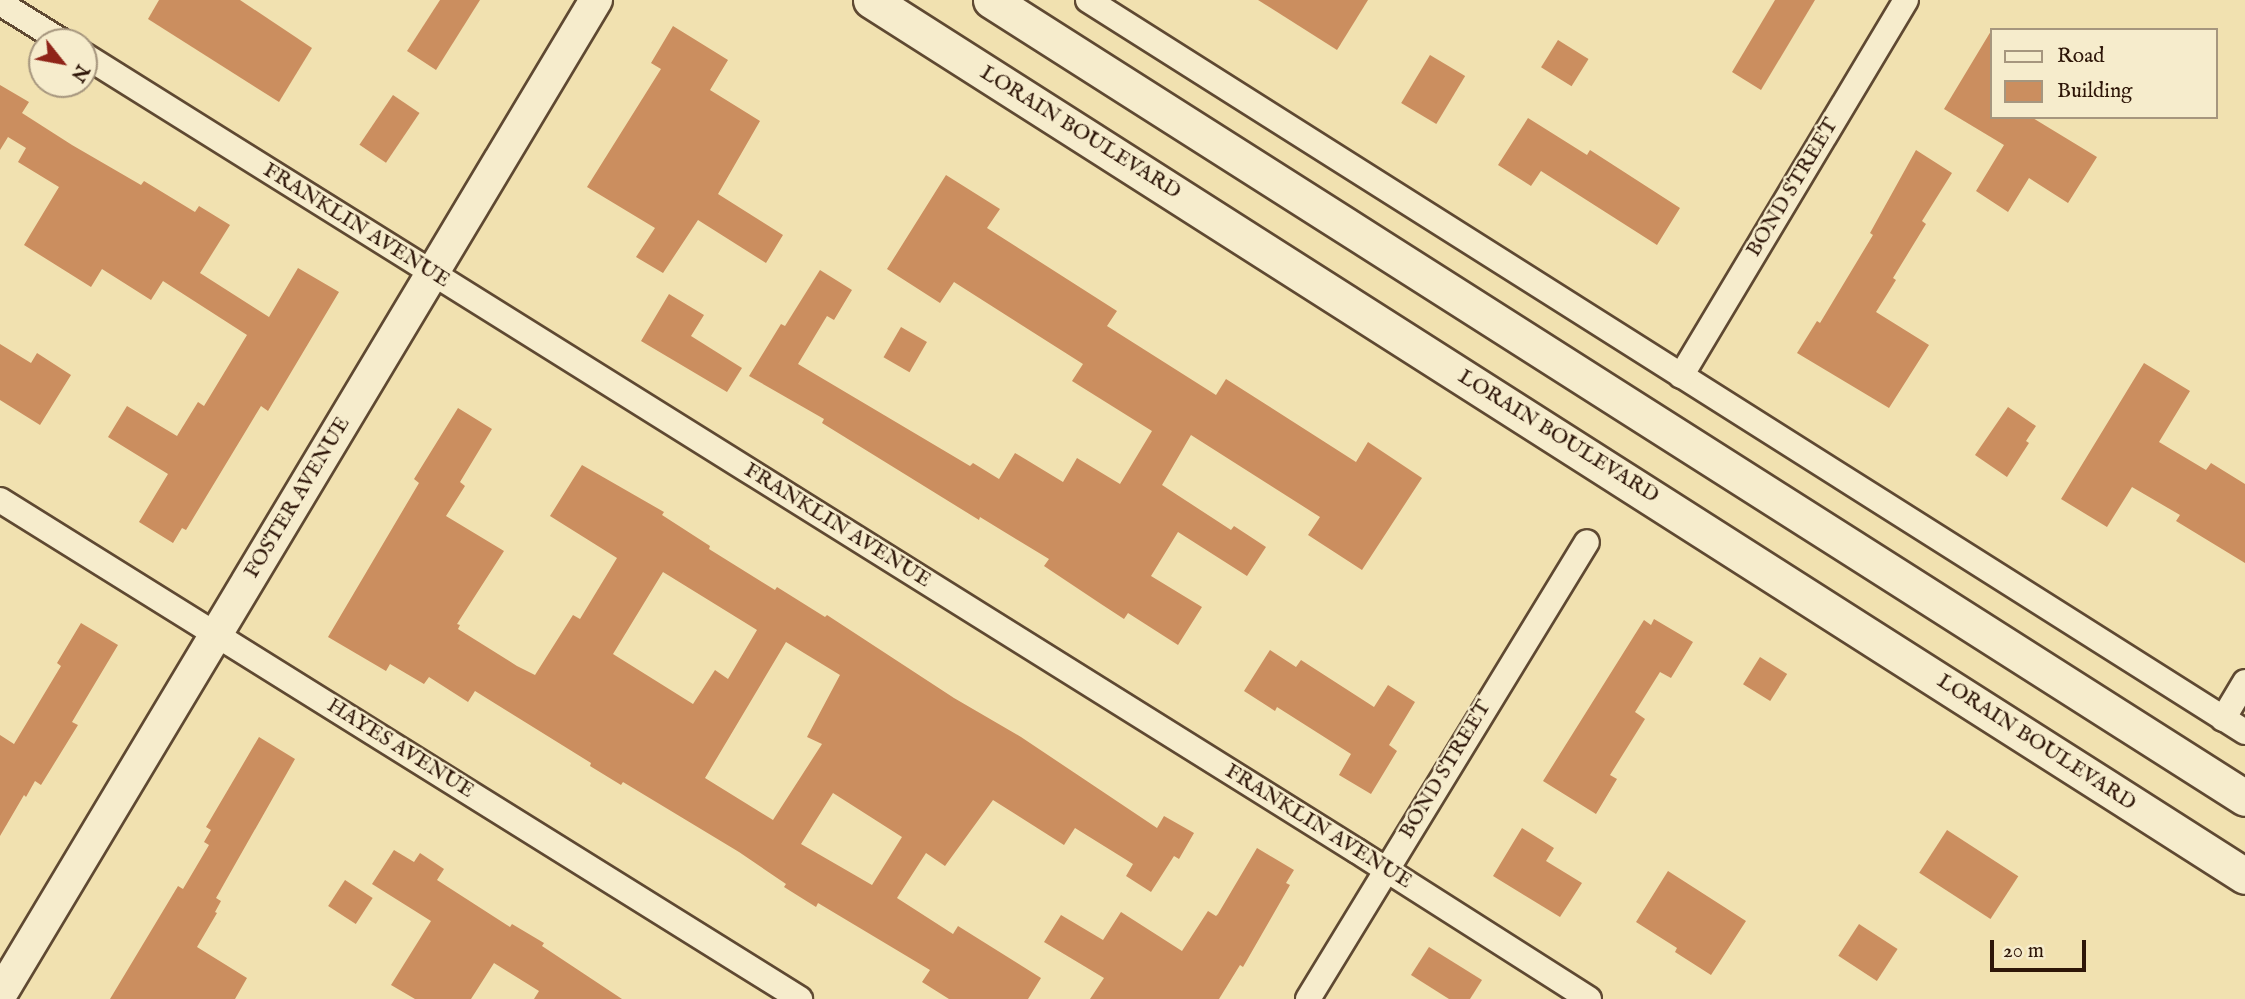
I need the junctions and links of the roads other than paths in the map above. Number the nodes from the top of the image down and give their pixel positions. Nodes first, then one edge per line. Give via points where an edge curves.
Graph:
1 (596, 0) edge
2 (871, 0) edge
3 (991, 0) edge
4 (1087, 0) edge
5 (1906, 0) edge
6 (0, 3) edge
7 (40, 28) edge
8 (98, 64) edge
9 (433, 273) junction
10 (1681, 376) junction
11 (0, 500) edge
12 (1587, 541) dead end
13 (217, 635) junction
14 (2245, 682) edge
15 (2223, 719) junction
16 (2245, 732) edge
17 (2245, 798) edge
18 (1386, 869) junction
19 (2245, 876) edge
20 (0, 995) edge
21 (800, 999) edge
22 (1308, 999) edge
23 (1589, 999) edge

1 - 9 street, FOSTER AVENUE
2 - 19 main road, LORAIN BOULEVARD
3 - 17 main road
4 - 10 street
5 - 10 street, BOND STREET
6 - 7 street
8 - 9 street, FRANKLIN AVENUE
9 - 13 street, FOSTER AVENUE
9 - 18 street, FRANKLIN AVENUE
10 - 15 street
11 - 13 street, HAYES AVENUE
12 - 18 street, BOND STREET
13 - 20 street, FOSTER AVENUE
13 - 21 street, HAYES AVENUE
14 - 15 street
15 - 16 street
18 - 22 street, BOND STREET
18 - 23 street, FRANKLIN AVENUE

